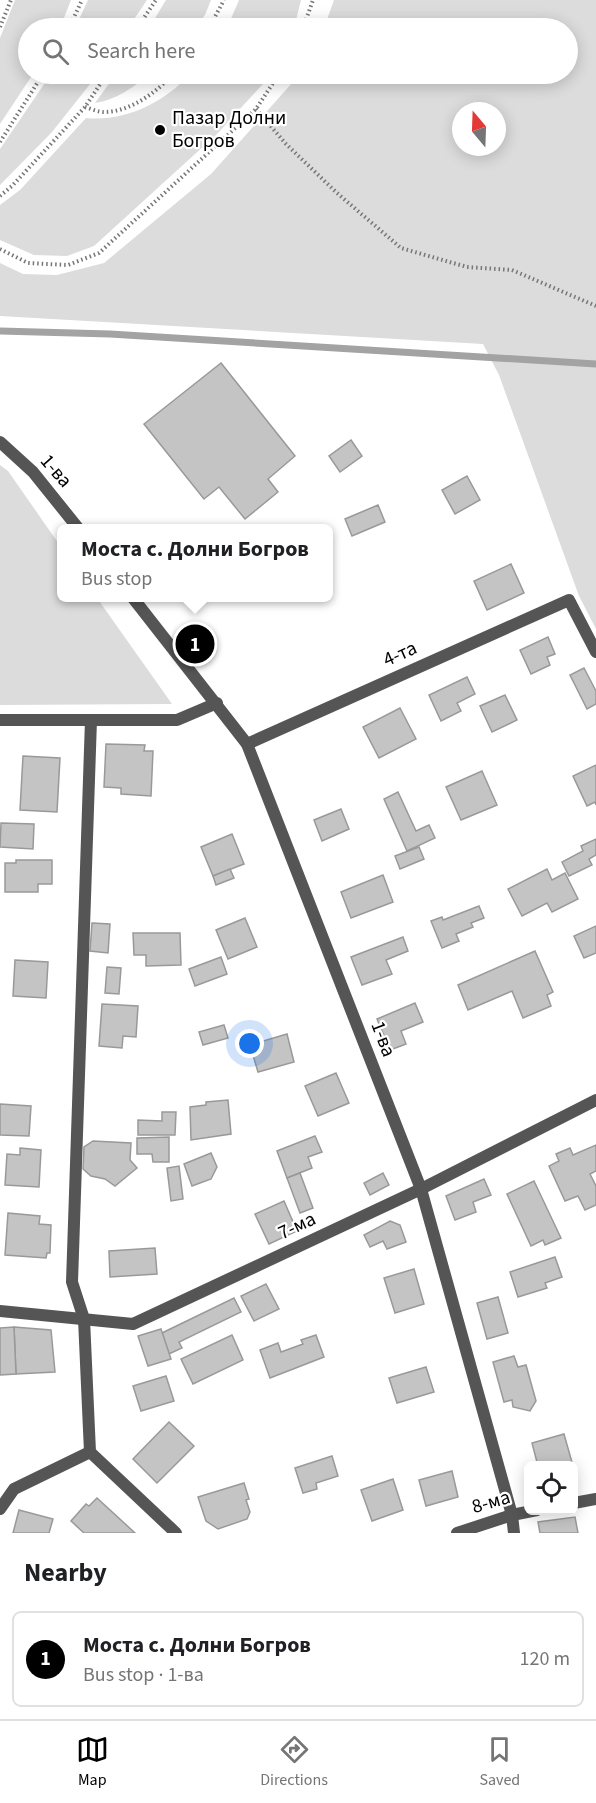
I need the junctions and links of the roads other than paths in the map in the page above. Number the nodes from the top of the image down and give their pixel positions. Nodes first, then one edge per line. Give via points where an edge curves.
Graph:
1 (0, 442) edge
2 (75, 524) edge
3 (137, 602) edge
4 (596, 652) edge
5 (217, 703) junction
6 (0, 720) edge
7 (91, 720) junction
8 (248, 744) junction
9 (596, 1100) edge
10 (421, 1189) junction
11 (0, 1311) edge
12 (84, 1319) junction
13 (90, 1452) junction
14 (596, 1499) edge
15 (578, 1502) edge
16 (0, 1509) edge
17 (524, 1513) edge
18 (512, 1515) junction
19 (176, 1533) edge
20 (457, 1533) edge
21 (514, 1533) edge

1 - 2 street, 1-ва via 33,472
3 - 5 street, 1-ва
4 - 8 street, 4-та via 569,600
5 - 7 street via 177,720
5 - 8 street, 1-ва
6 - 7 street
7 - 12 street via 72,1282
8 - 10 street, 1-ва
9 - 10 street, 7-ма
10 - 12 street, 7-ма via 133,1324
10 - 18 street, 1-ва
11 - 12 street, 7-ма
12 - 13 street
13 - 16 street via 14,1489
13 - 19 street
14 - 15 street
17 - 18 street, 8-ма
18 - 20 street, 8-ма
18 - 21 street, 1-ва

